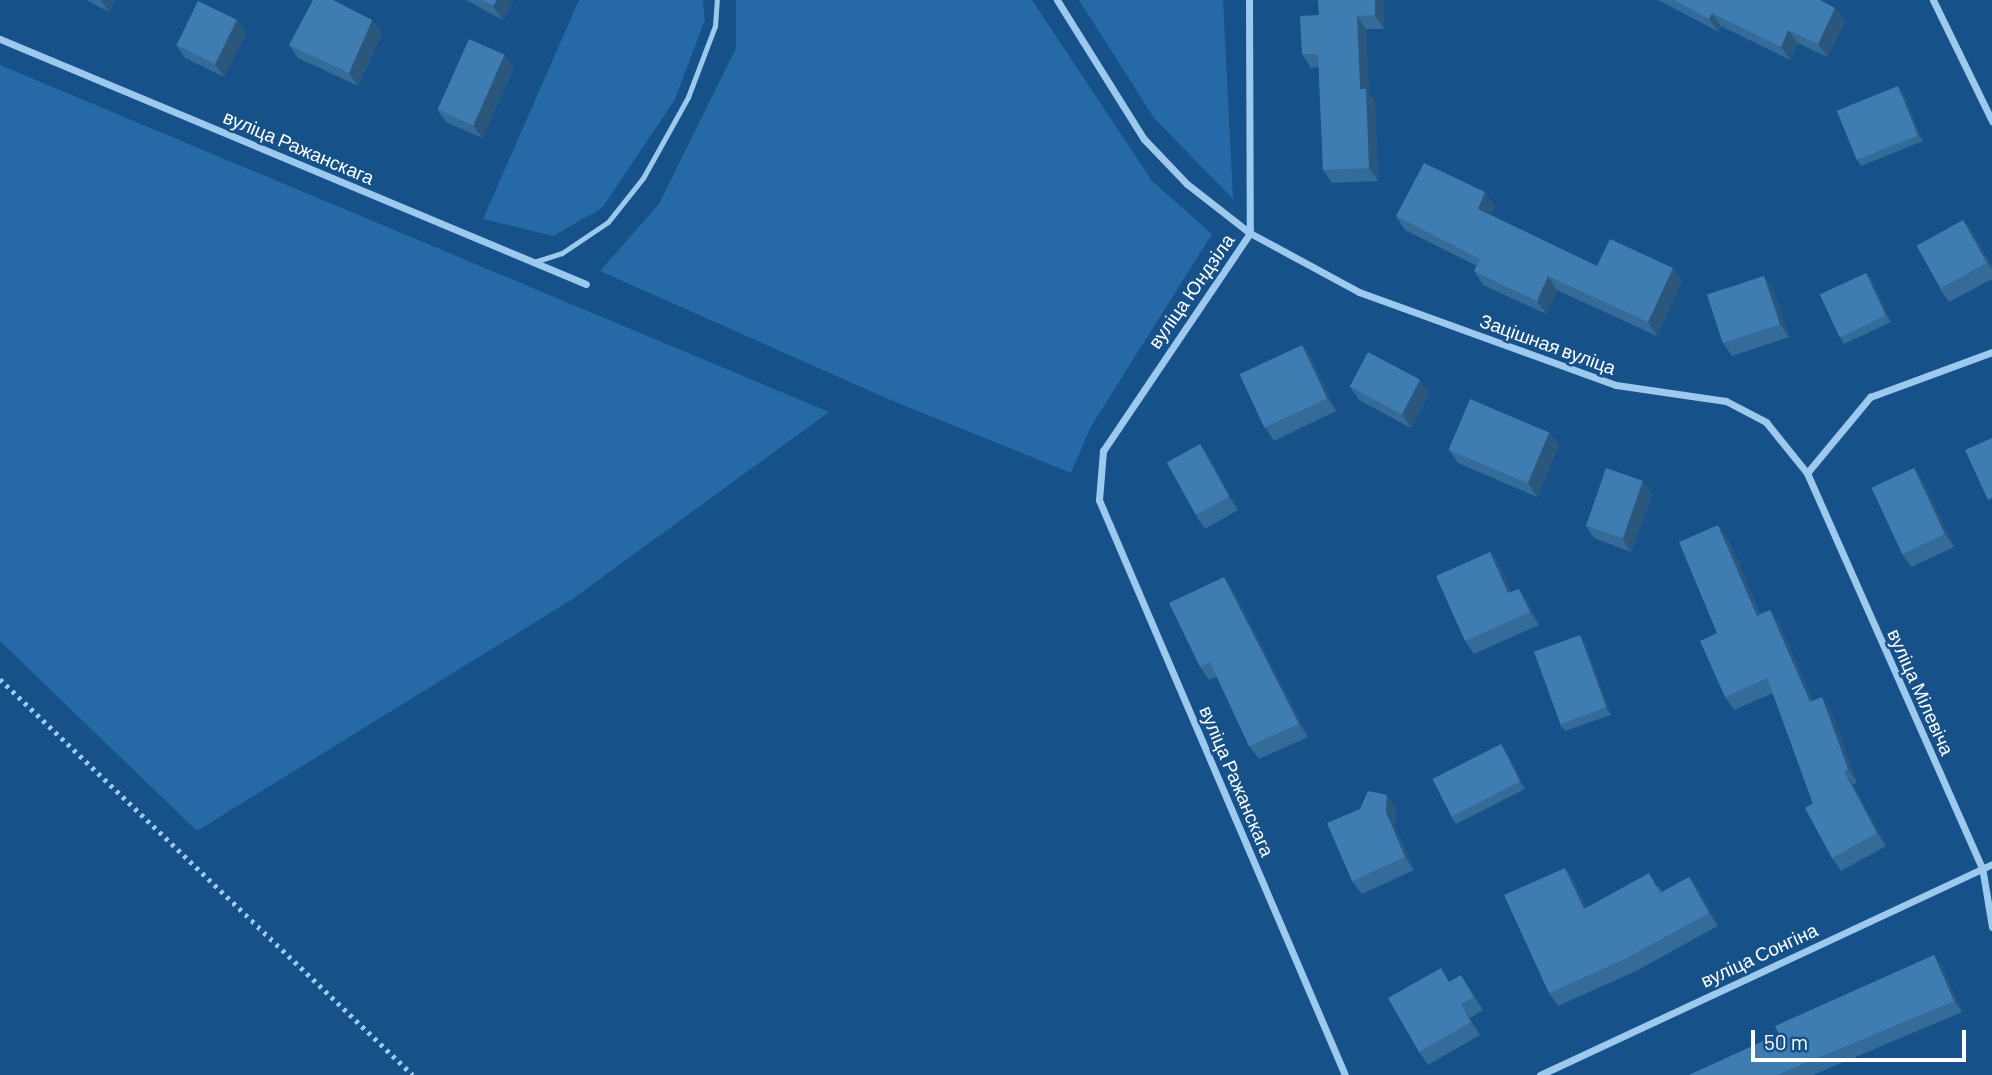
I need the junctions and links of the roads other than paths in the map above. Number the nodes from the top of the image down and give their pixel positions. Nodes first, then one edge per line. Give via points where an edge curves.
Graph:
1 (717, 0) edge
2 (1057, 0) edge
3 (1249, 0) edge
4 (1933, 0) edge
5 (0, 39) edge
6 (1992, 121) edge
7 (1250, 233) junction
8 (533, 262) junction
9 (586, 284) dead end
10 (1992, 352) edge
11 (1807, 473) junction
12 (1099, 500) joint
13 (1992, 864) edge
14 (1982, 867) junction
15 (1992, 927) edge
16 (1345, 1075) edge
17 (1540, 1075) edge

1 - 8 lane via 715,26 688,97 643,178 608,222 562,254
2 - 7 street, Зацішная вуліца via 1144,139 1187,184
3 - 7 street, вуліца Юндзіла
4 - 6 street
5 - 8 street, вуліца Ражанскага
7 - 11 street, Зацішная вуліца via 1359,292 1616,386 1726,401 1766,422
7 - 12 street, вуліца Юндзіла via 1103,451
8 - 9 street, вуліца Ражанскага
10 - 11 street via 1870,397
11 - 14 street, вуліца Мілевіча
12 - 16 street, вуліца Ражанскага
13 - 14 street, вуліца Сонгіна
14 - 15 street, вуліца Мілевіча
14 - 17 street, вуліца Сонгіна

